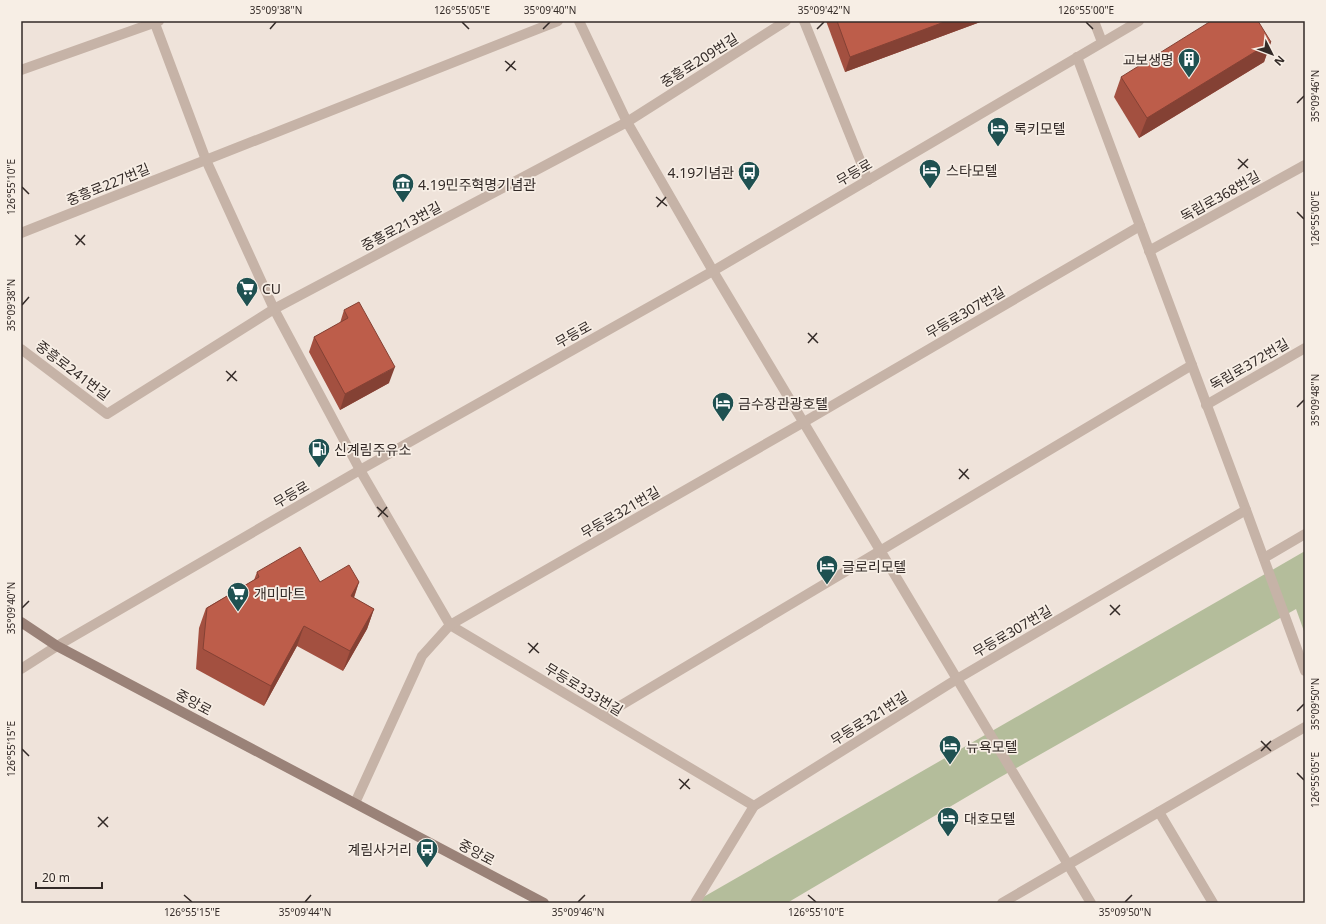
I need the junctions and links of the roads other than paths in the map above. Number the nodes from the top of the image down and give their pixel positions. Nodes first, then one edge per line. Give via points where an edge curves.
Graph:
1 (558, 21) edge
2 (579, 21) edge
3 (781, 21) edge
4 (786, 21) edge
5 (790, 21) edge
6 (804, 21) edge
7 (1094, 21) edge
8 (1139, 21) edge
9 (156, 22) edge
10 (1102, 42) junction
11 (1077, 56) junction
12 (21, 70) edge
13 (626, 122) junction
14 (206, 160) junction
15 (1305, 165) edge
16 (868, 180) junction
17 (1140, 226) junction
18 (21, 233) edge
19 (1149, 251) junction
20 (713, 271) junction
21 (274, 309) junction
22 (1305, 348) edge
23 (21, 349) edge
24 (1192, 365) junction
25 (1206, 405) junction
26 (804, 422) junction
27 (360, 470) junction
28 (1246, 510) junction
29 (1305, 534) edge
30 (881, 551) junction
31 (1264, 558) junction
32 (21, 622) edge
33 (450, 626) junction
34 (57, 646) junction
35 (21, 669) edge
36 (1305, 671) edge
37 (958, 679) junction
38 (602, 716) junction
39 (1305, 727) edge
40 (355, 803) junction
41 (754, 806) junction
42 (1159, 812) junction
43 (1068, 864) junction
44 (544, 903) edge
45 (695, 903) edge
46 (1002, 903) edge
47 (1091, 903) edge
48 (1213, 903) edge

1 - 14 street
2 - 13 street
3 - 4 street
4 - 5 street
4 - 13 street, 중흥로209번길
6 - 16 street
7 - 10 street
8 - 10 street, 무등로
9 - 12 street
9 - 14 street
10 - 11 street, 무등로
11 - 16 street, 무등로
11 - 17 street
13 - 20 street
13 - 21 street, 중흥로213번길
14 - 18 street, 중흥로227번길
14 - 21 street
15 - 19 street, 독립로368번길
16 - 20 street, 무등로
17 - 19 street
17 - 26 street, 무등로307번길
19 - 24 street
20 - 26 street
20 - 27 street, 무등로
21 - 23 street, 중흥로241번길 via 108,414
21 - 27 street
22 - 25 street, 독립로372번길
24 - 25 street
24 - 30 street
25 - 28 street
26 - 30 street
26 - 33 street, 무등로321번길
27 - 33 street, 무등로333번길
27 - 34 street, 무등로
28 - 31 street
28 - 37 street, 무등로307번길
29 - 31 street
30 - 37 street
30 - 38 street
31 - 36 street
32 - 34 main road, 중앙로
33 - 38 street, 무등로333번길
33 - 40 street via 422,656
34 - 35 street, 무등로
34 - 40 main road, 중앙로
37 - 41 street, 무등로321번길
37 - 43 street
38 - 41 street, 무등로333번길
39 - 42 street
40 - 44 main road, 중앙로
41 - 45 street
42 - 43 street
42 - 48 street
43 - 46 street
43 - 47 street

